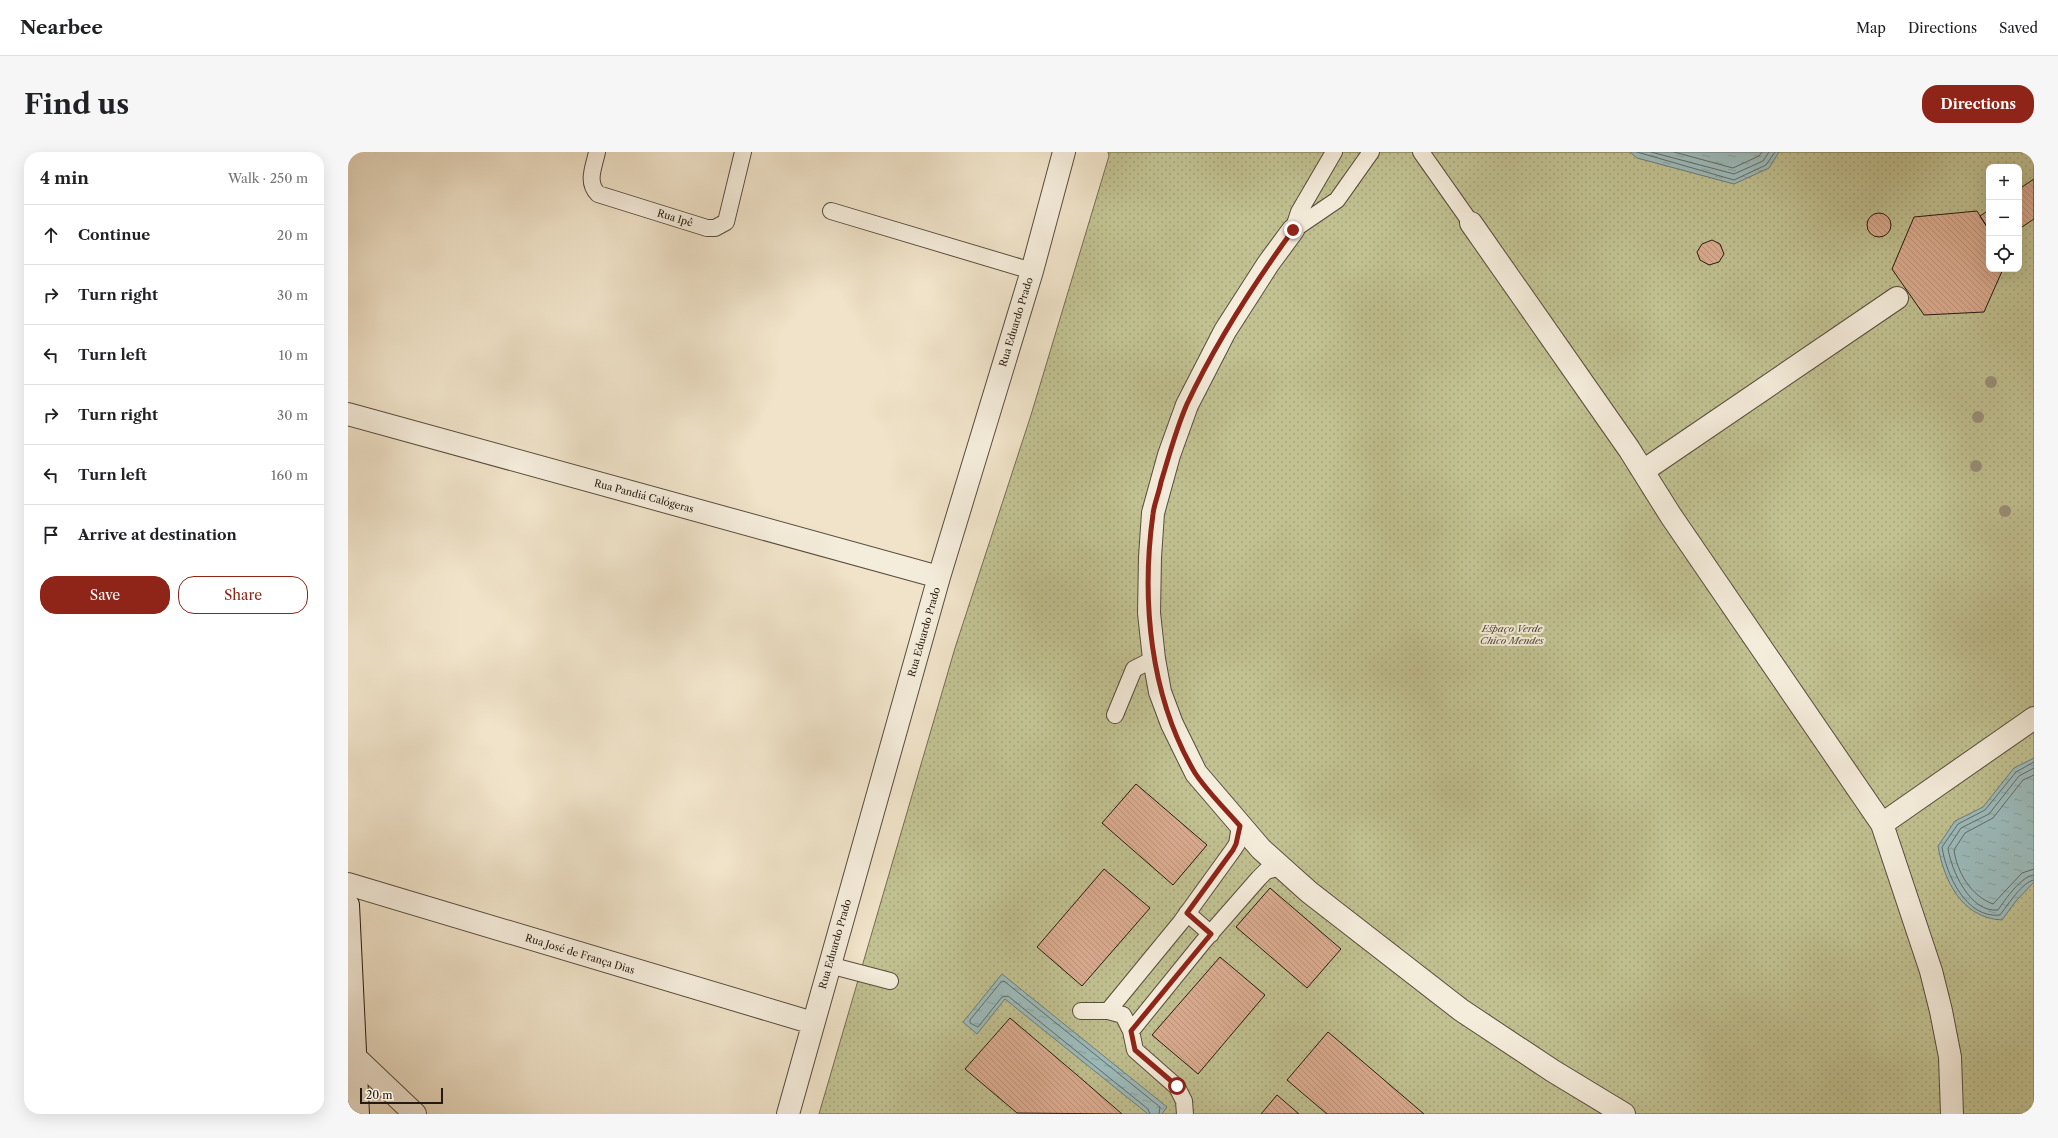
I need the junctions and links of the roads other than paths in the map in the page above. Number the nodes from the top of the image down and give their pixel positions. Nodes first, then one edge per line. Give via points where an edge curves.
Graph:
1 (598, 152) edge
2 (743, 152) edge
3 (1064, 152) edge
4 (1334, 152) edge
5 (1371, 152) edge
6 (1422, 152) edge
7 (831, 212) dead end
8 (1471, 223) joint
9 (1293, 230) junction
10 (1032, 271) junction
11 (1897, 298) dead end
12 (348, 414) edge
13 (1643, 471) junction
14 (940, 577) junction
15 (1154, 658) junction
16 (1116, 714) dead end
17 (2034, 718) edge
18 (1882, 824) junction
19 (1240, 826) junction
20 (1281, 867) junction
21 (348, 884) edge
22 (348, 906) edge
23 (1187, 913) junction
24 (1211, 934) junction
25 (829, 965) junction
26 (890, 981) dead end
27 (1081, 1011) dead end
28 (1108, 1011) junction
29 (813, 1023) junction
30 (1131, 1031) junction
31 (354, 1056) junction
32 (358, 1114) edge
33 (415, 1114) edge
34 (788, 1114) edge
35 (1185, 1114) edge
36 (1624, 1114) edge
37 (1952, 1114) edge

1 - 2 lane, Rua Ipê via 591,182 598,194 707,228 716,228 726,222
3 - 10 street, Rua Eduardo Prado
4 - 9 lane via 1299,212
5 - 9 lane via 1337,200
6 - 8 lane
7 - 10 lane
8 - 13 street
9 - 15 street via 1225,331 1187,405 1169,455 1153,513 1149,614
10 - 14 street, Rua Eduardo Prado
11 - 13 street
12 - 14 street, Rua Pandiá Calógeras
13 - 18 street
14 - 25 street, Rua Eduardo Prado
15 - 16 lane via 1134,669
15 - 19 street via 1160,692 1196,774
17 - 18 street
18 - 37 street via 1931,971 1941,1011 1950,1057
19 - 20 street
19 - 23 lane via 1233,850
20 - 24 lane via 1266,871
20 - 36 street via 1461,1010
21 - 29 street, Rua José de França Dias
22 - 31 street
23 - 24 lane
23 - 28 lane
24 - 30 lane
25 - 26 lane
25 - 29 street, Rua Eduardo Prado
27 - 28 lane
28 - 30 lane via 1123,1015
29 - 34 street, Rua Eduardo Prado
30 - 35 lane via 1135,1050 1177,1086 1184,1101
31 - 32 street
31 - 33 street

